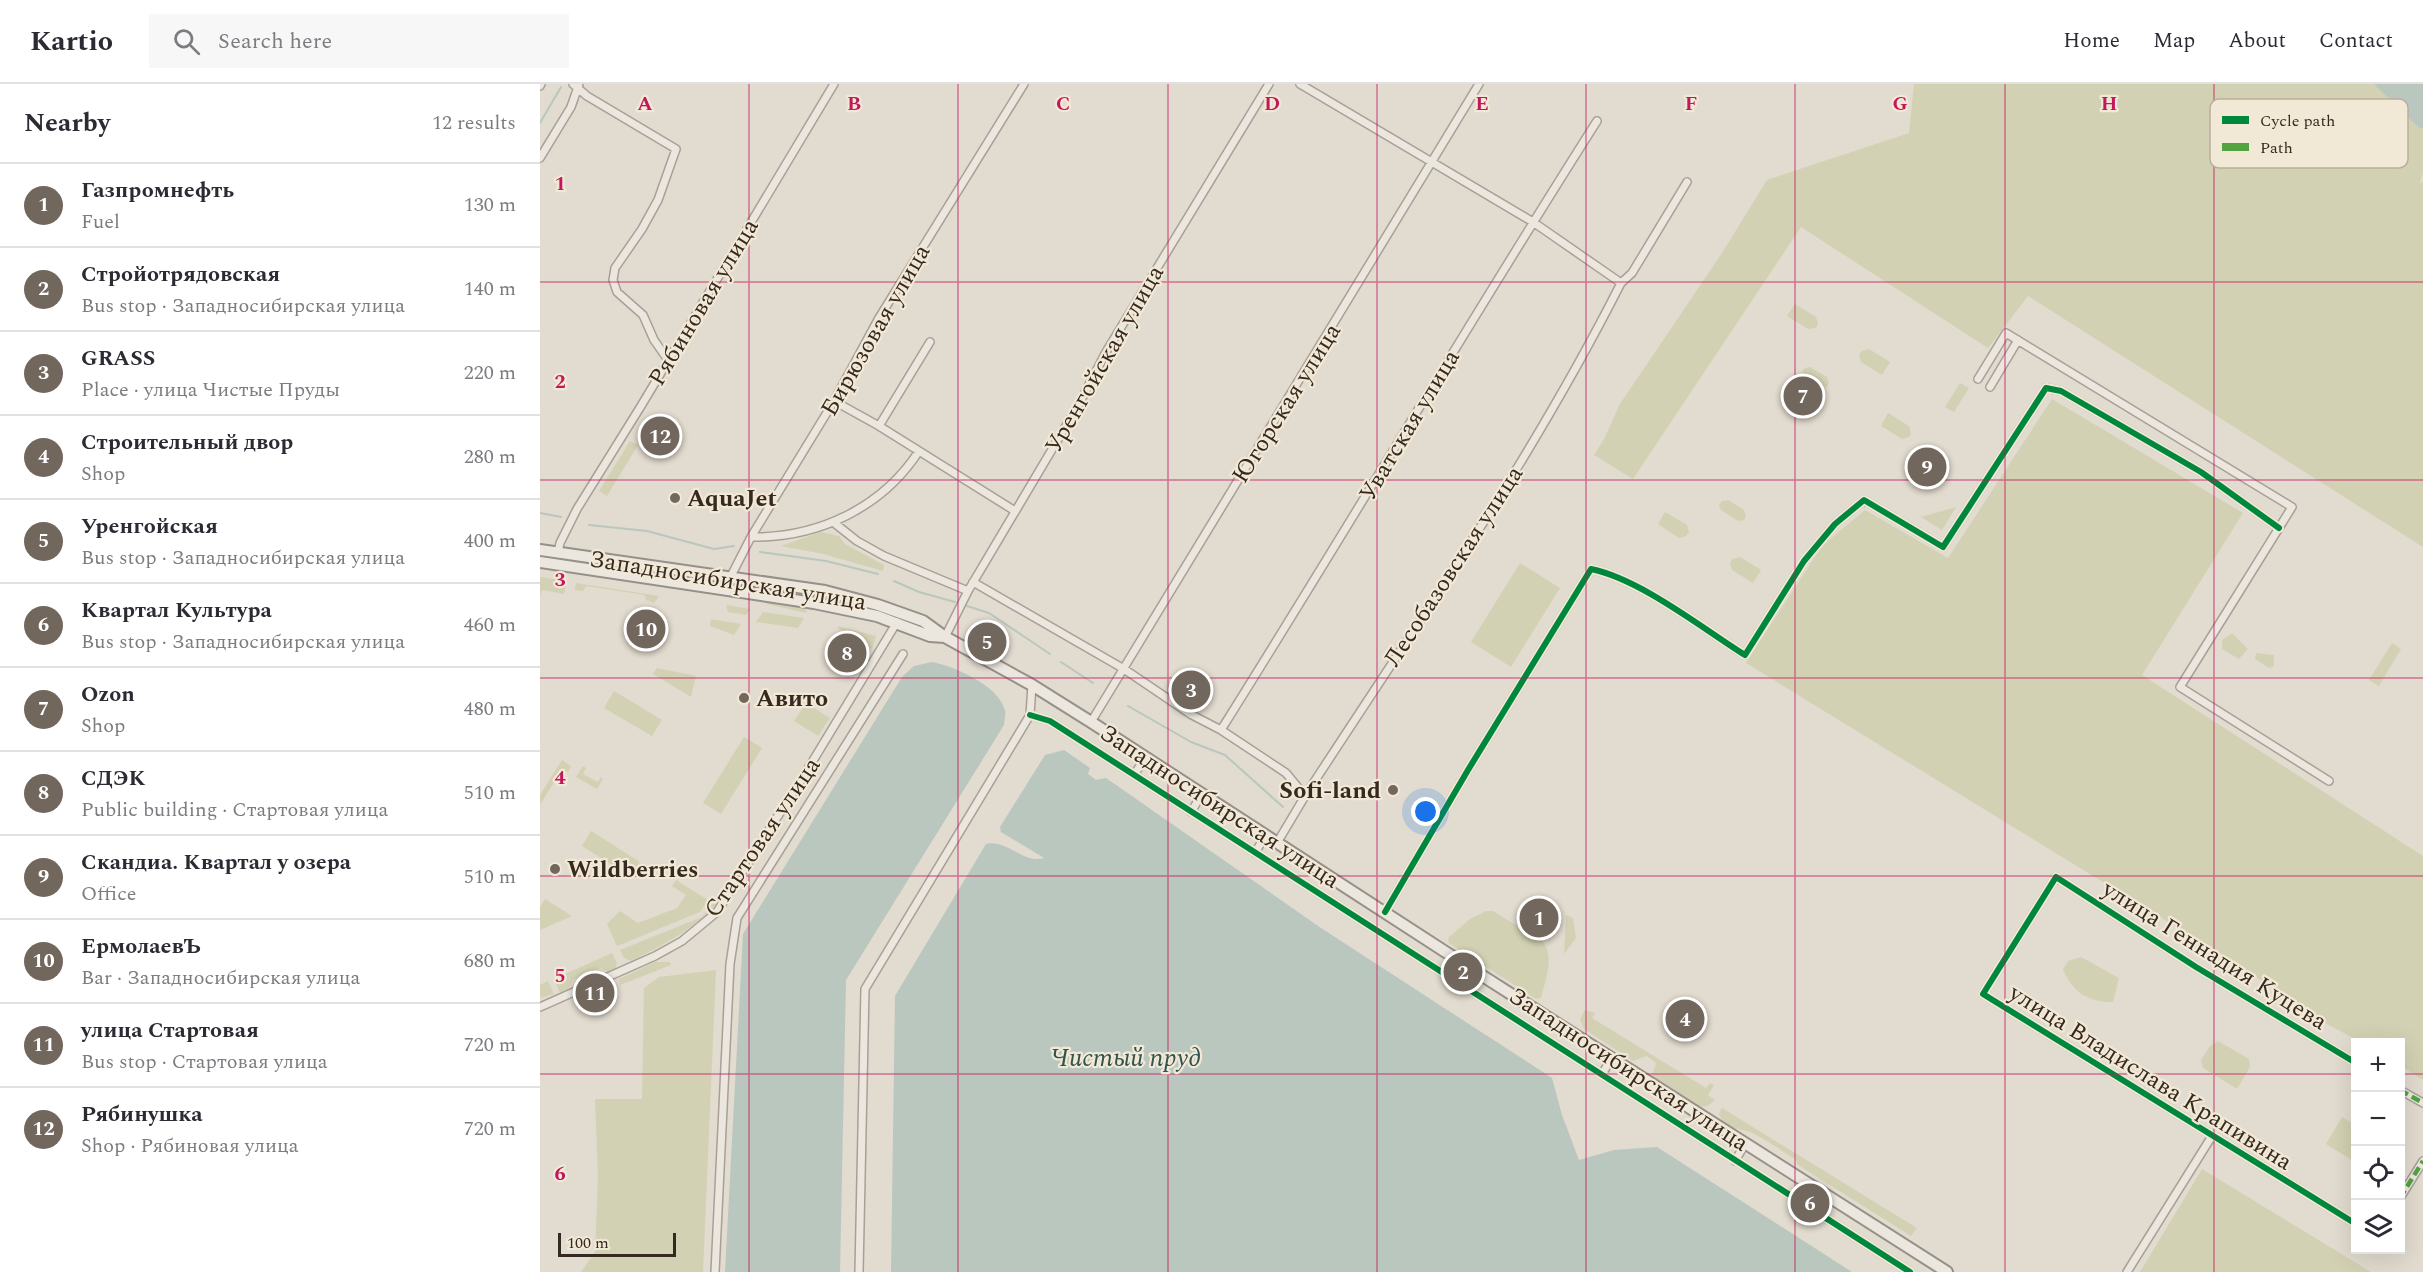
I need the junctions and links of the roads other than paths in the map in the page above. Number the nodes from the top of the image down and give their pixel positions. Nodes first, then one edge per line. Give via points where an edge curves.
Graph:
1 (834, 84) edge
2 (1024, 84) edge
3 (1269, 84) edge
4 (1300, 84) edge
5 (1479, 84) edge
6 (576, 85) edge
7 (1598, 121) dead end
8 (540, 158) edge
9 (1431, 162) junction
10 (1687, 182) dead end
11 (1533, 222) junction
12 (1621, 283) junction
13 (2018, 340) junction
14 (930, 342) dead end
15 (668, 360) junction
16 (1978, 379) dead end
17 (1990, 387) dead end
18 (834, 401) junction
19 (879, 426) junction
20 (919, 451) junction
21 (1015, 511) junction
22 (833, 522) junction
23 (2279, 528) junction
24 (751, 537) junction
25 (540, 550) edge
26 (558, 552) junction
27 (540, 562) edge
28 (730, 578) junction
29 (973, 582) junction
30 (968, 591) junction
31 (902, 613) junction
32 (897, 624) junction
33 (945, 637) junction
34 (903, 654) dead end
35 (1124, 669) junction
36 (1032, 686) junction
37 (1030, 715) junction
38 (1091, 722) junction
39 (1221, 730) junction
40 (1145, 758) junction
41 (1134, 775) junction
42 (2329, 781) dead end
43 (1202, 794) junction
44 (1305, 796) junction
45 (1191, 812) junction
46 (1265, 836) junction
47 (1277, 843) junction
48 (1255, 853) junction
49 (2056, 878) joint
50 (1385, 912) junction
51 (1478, 973) junction
52 (1465, 986) junction
53 (540, 1007) edge
54 (1612, 1058) junction
55 (2351, 1061) edge
56 (1602, 1074) junction
57 (2404, 1092) edge
58 (2423, 1103) edge
59 (2212, 1136) junction
60 (1745, 1144) junction
61 (1735, 1161) junction
62 (2423, 1161) edge
63 (2405, 1190) edge
64 (2351, 1222) edge
65 (715, 1272) edge
66 (859, 1272) edge
67 (1910, 1272) edge
68 (1947, 1272) edge
69 (2127, 1272) edge

1 - 15 street, Рябиновая улица
2 - 18 street, Бирюзовая улица via 879,318
3 - 21 street, Уренгойская улица via 1106,352
4 - 9 street
5 - 9 street, Югорская улица
6 - 8 street via 571,106
6 - 15 street via 587,96 676,149 658,200 615,268 613,280 617,292 643,315
7 - 11 street, Уватская улица
9 - 11 street
9 - 35 street, Югорская улица
10 - 12 street, Лесобазовская улица via 1632,273
11 - 12 street
11 - 39 street, Уватская улица
12 - 44 street, Лесобазовская улица via 1543,425
13 - 16 street via 2006,333
13 - 17 street
13 - 23 street via 2292,507
14 - 19 street
15 - 26 street, Рябиновая улица via 577,509
18 - 19 street
18 - 24 street, Бирюзовая улица
19 - 20 street
20 - 21 street
20 - 22 street via 884,493
21 - 29 street, Уренгойская улица
22 - 24 street via 778,537
22 - 30 street via 884,556
23 - 42 street via 2180,687
23 - 50 street via 2201,472 2061,391 2046,388 1943,547 1864,500 1835,524 1804,561 1745,655 1639,588 1611,573 1592,569
24 - 28 street, Бирюзовая улица
25 - 26 main road, Западносибирская улица
26 - 28 main road, Западносибирская улица
27 - 32 main road, Западносибирская улица via 814,603
28 - 31 main road, Западносибирская улица via 825,591
29 - 30 street, Уренгойская улица
29 - 35 street
30 - 33 street, Уренгойская улица
31 - 32 street, Стартовая улица
31 - 33 main road, Западносибирская улица via 923,621
32 - 33 main road, Западносибирская улица
32 - 53 street, Стартовая улица via 717,912 682,941 655,956
33 - 36 main road, Западносибирская улица
34 - 65 street via 737,918 730,964
35 - 38 street, Югорская улица
35 - 39 street
36 - 37 street
36 - 38 main road, Западносибирская улица
37 - 41 street via 1050,721
37 - 66 street via 865,989
38 - 40 main road, Западносибирская улица
39 - 44 street via 1286,773
40 - 41 street
40 - 43 main road, Западносибирская улица
41 - 45 street
43 - 45 street
43 - 46 main road, Западносибирская улица
44 - 47 street, Лесобазовская улица
45 - 48 street
46 - 47 main road, Западносибирская улица
46 - 48 street
47 - 50 main road, Западносибирская улица
48 - 52 street
49 - 55 street, улица Геннадия Куцева
49 - 59 street, улица Владислава Крапивина via 1983,994
50 - 51 main road, Западносибирская улица
51 - 52 street
51 - 54 main road, Западносибирская улица
52 - 56 street
54 - 56 street
54 - 60 main road, Западносибирская улица
56 - 61 street
57 - 58 street
59 - 64 street, улица Владислава Крапивина
59 - 69 street
60 - 61 street
60 - 68 main road, Западносибирская улица
61 - 67 street
62 - 63 street

